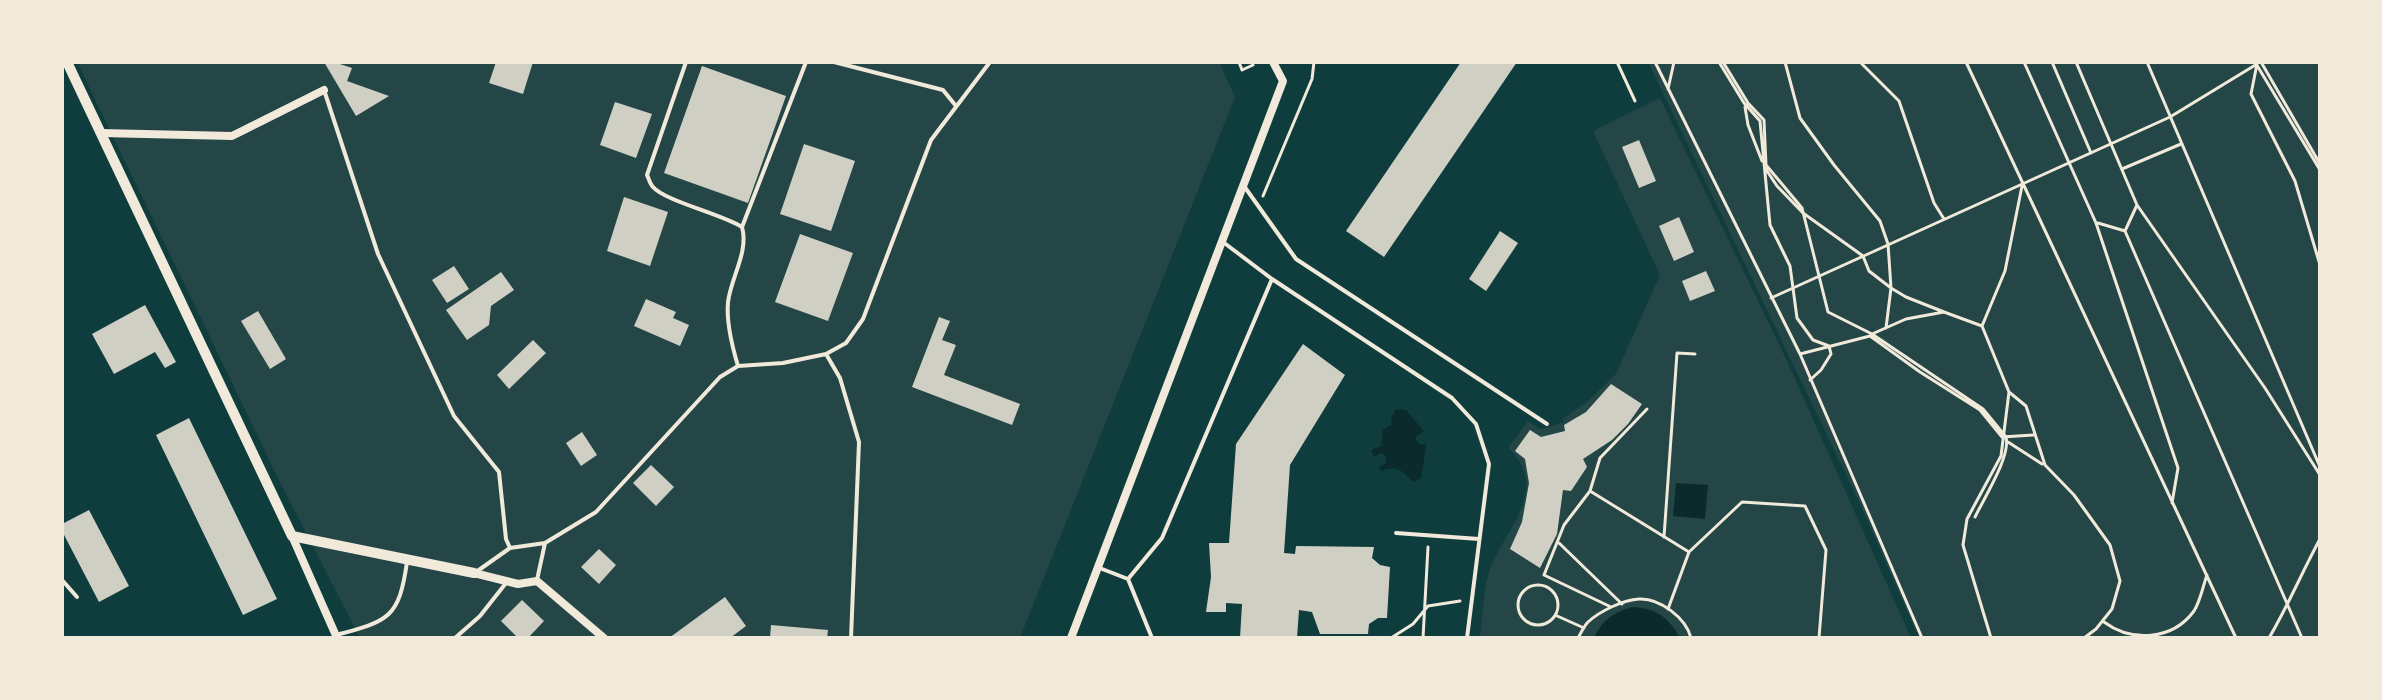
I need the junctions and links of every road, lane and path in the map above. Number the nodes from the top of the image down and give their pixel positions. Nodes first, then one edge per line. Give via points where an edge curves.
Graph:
1 (67, 62) edge
2 (686, 62) edge
3 (806, 62) edge
4 (834, 62) edge
5 (990, 62) edge
6 (1239, 62) edge
7 (1273, 62) edge
8 (1314, 62) edge
9 (1617, 62) edge
10 (1655, 62) edge
11 (1674, 62) edge
12 (1721, 62) edge
13 (1785, 62) edge
14 (1860, 62) edge
15 (1966, 62) edge
16 (2024, 62) edge
17 (2052, 62) edge
18 (2076, 62) edge
19 (2147, 62) edge
20 (2258, 63) edge
21 (1253, 65) dead end
22 (1668, 89) junction
23 (324, 90) joint
24 (1635, 101) dead end
25 (1744, 103) junction
26 (956, 106) junction
27 (2170, 117) junction
28 (101, 133) junction
29 (2111, 144) junction
30 (2181, 144) junction
31 (2091, 153) junction
32 (2068, 163) junction
33 (1763, 165) junction
34 (2320, 167) edge
35 (2122, 169) junction
36 (2023, 184) junction
37 (1244, 186) junction
38 (2137, 205) junction
39 (1259, 207) junction
40 (1803, 213) junction
41 (1944, 219) junction
42 (2096, 223) junction
43 (742, 227) junction
44 (2125, 231) junction
45 (1222, 241) junction
46 (1888, 244) junction
47 (1863, 256) junction
48 (2320, 265) edge
49 (1821, 275) junction
50 (1272, 279) junction
51 (1793, 288) junction
52 (1891, 288) junction
53 (1771, 298) junction
54 (1944, 312) junction
55 (1982, 326) junction
56 (1886, 328) junction
57 (1871, 335) junction
58 (1829, 346) junction
59 (826, 354) junction
60 (1695, 354) dead end
61 (1800, 354) junction
62 (738, 366) junction
63 (1810, 380) junction
64 (2009, 392) junction
65 (1647, 409) dead end
66 (1547, 424) dead end
67 (2033, 435) junction
68 (2005, 437) junction
69 (2045, 465) junction
70 (2320, 467) edge
71 (2320, 475) edge
72 (1590, 491) junction
73 (2172, 503) junction
74 (1975, 517) dead end
75 (1396, 533) dead end
76 (1428, 535) junction
77 (292, 536) junction
78 (1664, 537) junction
79 (1479, 539) junction
80 (2320, 539) edge
81 (1557, 542) junction
82 (545, 543) junction
83 (510, 548) junction
84 (1689, 552) junction
85 (407, 559) junction
86 (1097, 567) junction
87 (474, 573) junction
88 (1544, 575) junction
89 (2207, 575) junction
90 (1128, 579) junction
91 (62, 580) edge
92 (507, 581) junction
93 (537, 581) junction
94 (1542, 585) junction
95 (77, 597) dead end
96 (1472, 602) junction
97 (1622, 604) junction
98 (2288, 606) junction
99 (1611, 607) junction
100 (1668, 609) junction
101 (1424, 612) junction
102 (1555, 615) junction
103 (2103, 621) junction
104 (1584, 628) junction
105 (1400, 632) junction
106 (337, 637) edge
107 (455, 638) edge
108 (604, 638) edge
109 (851, 638) edge
110 (1071, 638) edge
111 (1152, 638) edge
112 (1391, 638) edge
113 (1406, 638) edge
114 (1423, 638) edge
115 (1467, 638) edge
116 (1578, 638) edge
117 (1691, 638) edge
118 (1819, 638) edge
119 (1922, 638) edge
120 (1991, 638) edge
121 (2084, 638) edge
122 (2236, 638) edge
123 (2269, 638) edge
124 (2302, 638) edge

1 - 28 street
2 - 43 lane via 647,175 653,187 668,196
3 - 43 lane
4 - 26 lane via 943,90
5 - 26 lane
6 - 21 path via 1242,70
7 - 37 street via 1283,81
8 - 39 path via 1312,79
9 - 24 path
10 - 22 path
11 - 22 path
12 - 25 path
12 - 40 path via 1764,120 1766,165
13 - 46 path via 1800,118 1880,221
14 - 41 path via 1899,101
15 - 36 path
16 - 32 path
17 - 31 path
18 - 29 path
19 - 27 path
20 - 27 path
20 - 34 path
20 - 48 path via 2251,94 2295,181
22 - 53 path
23 - 28 street via 232,136
23 - 83 lane via 384,268 454,416 499,472
25 - 33 path
25 - 33 path via 1760,121
26 - 59 lane via 931,140 863,319 846,343
27 - 29 path
27 - 30 path
28 - 77 street
29 - 31 path
29 - 35 path
30 - 35 path
30 - 70 path
31 - 32 path
32 - 36 path
32 - 42 path
33 - 40 path
33 - 51 path via 1770,225 1790,266
35 - 38 path
36 - 41 path
36 - 55 path via 2005,271
36 - 73 path
37 - 39 lane
37 - 45 street
38 - 44 path
38 - 71 path
39 - 66 lane via 1296,259
40 - 47 path
40 - 49 path
41 - 46 path
42 - 44 path
42 - 73 path via 2178,468
43 - 62 lane via 745,237 728,305
44 - 98 path
45 - 50 lane
45 - 86 street
46 - 47 path
46 - 52 path
47 - 49 path
47 - 52 path via 1869,271
49 - 51 path
49 - 57 path via 1828,312
50 - 79 lane via 1452,398 1476,424 1489,464
50 - 90 lane via 1162,538
51 - 53 path
51 - 58 path via 1797,318 1813,340
52 - 54 path
52 - 56 path
53 - 61 path
54 - 55 path
54 - 56 path
55 - 64 path
56 - 57 path
57 - 58 path
57 - 68 path via 1980,410
58 - 61 path
58 - 63 path via 1831,354
59 - 62 lane
59 - 109 lane via 840,378 859,442
60 - 78 path via 1677,353
61 - 63 path
62 - 82 lane via 720,377 596,512
63 - 119 path
64 - 67 path via 2026,406
64 - 68 path
65 - 72 path via 1600,458
67 - 68 path
67 - 69 path
68 - 69 path
68 - 74 path via 2005,455
68 - 120 path via 2001,456 1967,519 1963,545
69 - 103 path via 2110,545 2120,581
72 - 78 path
72 - 81 path
73 - 89 path
75 - 76 lane
76 - 79 lane
76 - 101 path
77 - 85 street
77 - 106 street
78 - 84 path
79 - 96 lane
80 - 98 path
81 - 88 path
81 - 97 path
82 - 83 lane
82 - 93 lane
83 - 87 lane
84 - 100 path
84 - 118 path via 1742,502 1805,506 1826,550
85 - 87 street
85 - 106 lane via 402,593 392,612 383,621
86 - 90 lane
86 - 110 street
87 - 92 street
88 - 94 path
88 - 99 path
89 - 103 path via 2194,610 2172,630 2136,637
89 - 122 path
90 - 111 lane
91 - 95 lane
92 - 93 street
92 - 107 lane
93 - 108 street
94 - 102 path via 1556,597
94 - 102 path via 1529,586 1520,595 1520,615 1538,625
96 - 101 path via 1442,602
96 - 115 lane
97 - 99 path
97 - 100 path via 1641,599
98 - 123 path
98 - 124 path
99 - 104 path
100 - 117 path via 1688,627
101 - 105 path
101 - 114 path
102 - 104 path
103 - 121 path
104 - 116 path
105 - 112 path
105 - 113 path

